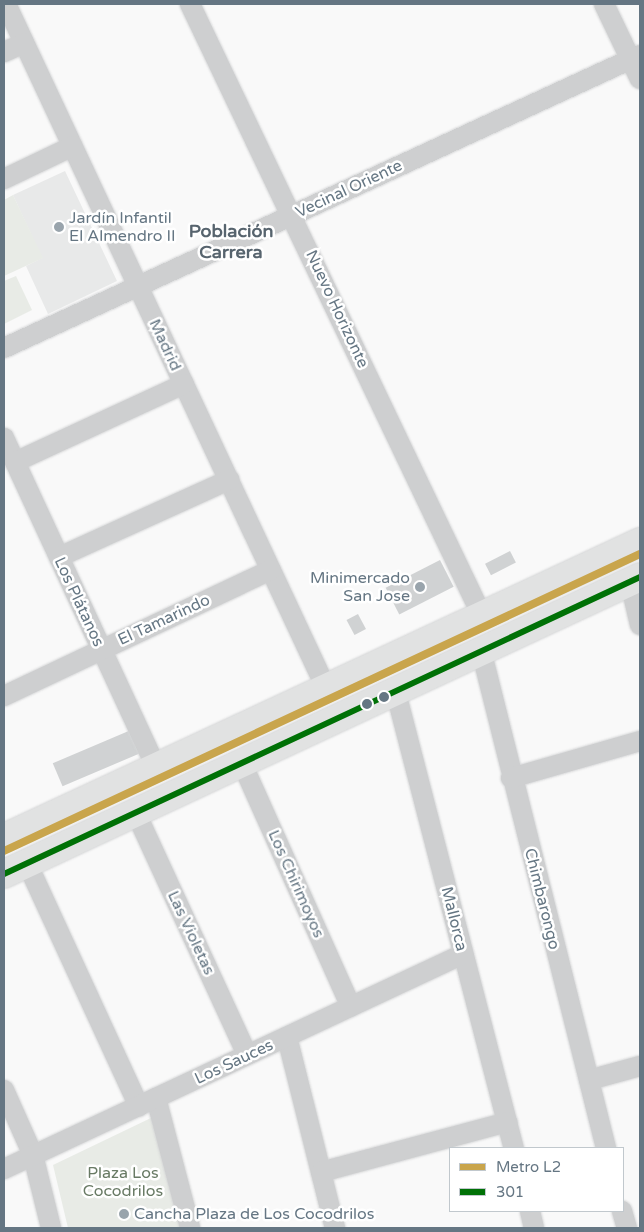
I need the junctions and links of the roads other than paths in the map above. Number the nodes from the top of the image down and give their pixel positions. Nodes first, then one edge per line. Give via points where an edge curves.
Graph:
1 (6, 4) edge
2 (190, 4) edge
3 (604, 4) edge
4 (24, 43) junction
5 (4, 52) edge
6 (636, 57) edge
7 (640, 79) edge
8 (73, 146) junction
9 (4, 178) edge
10 (292, 216) junction
11 (138, 286) junction
12 (4, 348) edge
13 (184, 384) junction
14 (4, 438) edge
15 (15, 462) junction
16 (228, 480) junction
17 (640, 542) edge
18 (59, 557) junction
19 (271, 570) junction
20 (635, 580) edge
21 (482, 616) junction
22 (640, 625) edge
23 (102, 650) junction
24 (481, 650) junction
25 (325, 686) junction
26 (395, 689) junction
27 (4, 696) edge
28 (640, 741) edge
29 (241, 761) junction
30 (155, 765) junction
31 (511, 778) junction
32 (135, 811) junction
33 (4, 838) edge
34 (16, 868) edge
35 (463, 954) junction
36 (351, 1007) junction
37 (287, 1036) junction
38 (247, 1055) junction
39 (640, 1066) edge
40 (589, 1080) junction
41 (4, 1090) edge
42 (148, 1102) junction
43 (507, 1122) junction
44 (514, 1147) edge
45 (606, 1147) edge
46 (33, 1155) junction
47 (4, 1169) edge
48 (321, 1172) junction
49 (530, 1212) edge
50 (622, 1212) edge
51 (52, 1228) edge
52 (190, 1228) edge
53 (334, 1228) edge
54 (534, 1228) edge
55 (627, 1228) edge

1 - 4 street, Madrid
2 - 10 street, Nuevo Horizonte
3 - 6 street
4 - 5 street
4 - 8 street, Madrid
6 - 7 street
6 - 10 street, Vecinal Oriente
8 - 9 street
8 - 11 street, Madrid
10 - 11 street, Vecinal Oriente
10 - 21 street, Nuevo Horizonte
11 - 12 street, Vecinal Oriente
11 - 13 street, Madrid
13 - 15 street
13 - 16 street, Madrid
14 - 15 street, Los Plátanos
15 - 18 street, Los Plátanos
16 - 18 street
16 - 19 street, Madrid
17 - 21 main road
18 - 23 street, Los Plátanos
19 - 23 street, El Tamarindo
19 - 25 street, Madrid
20 - 22 street
20 - 24 main road
21 - 25 main road
23 - 27 street, El Tamarindo
23 - 30 street, Los Plátanos
24 - 26 main road
24 - 31 street, Chimbarongo
25 - 30 main road
26 - 29 main road
26 - 35 street, Mallorca
28 - 31 street
29 - 32 main road
29 - 36 street, Los Chirimoyos
30 - 33 main road
31 - 40 street, Chimbarongo
32 - 34 main road
32 - 38 street, Las Violetas
34 - 42 street
35 - 36 street, Los Sauces
35 - 43 street, Mallorca
36 - 37 street, Los Sauces
37 - 38 street, Los Sauces
37 - 48 street
38 - 42 street, Los Sauces
39 - 40 street
40 - 45 street, Chimbarongo
41 - 46 street
42 - 46 street, Los Sauces
42 - 52 street
43 - 44 street, Mallorca
43 - 48 street
46 - 47 street, Los Sauces
46 - 51 street
48 - 53 street
49 - 54 street
50 - 55 street

